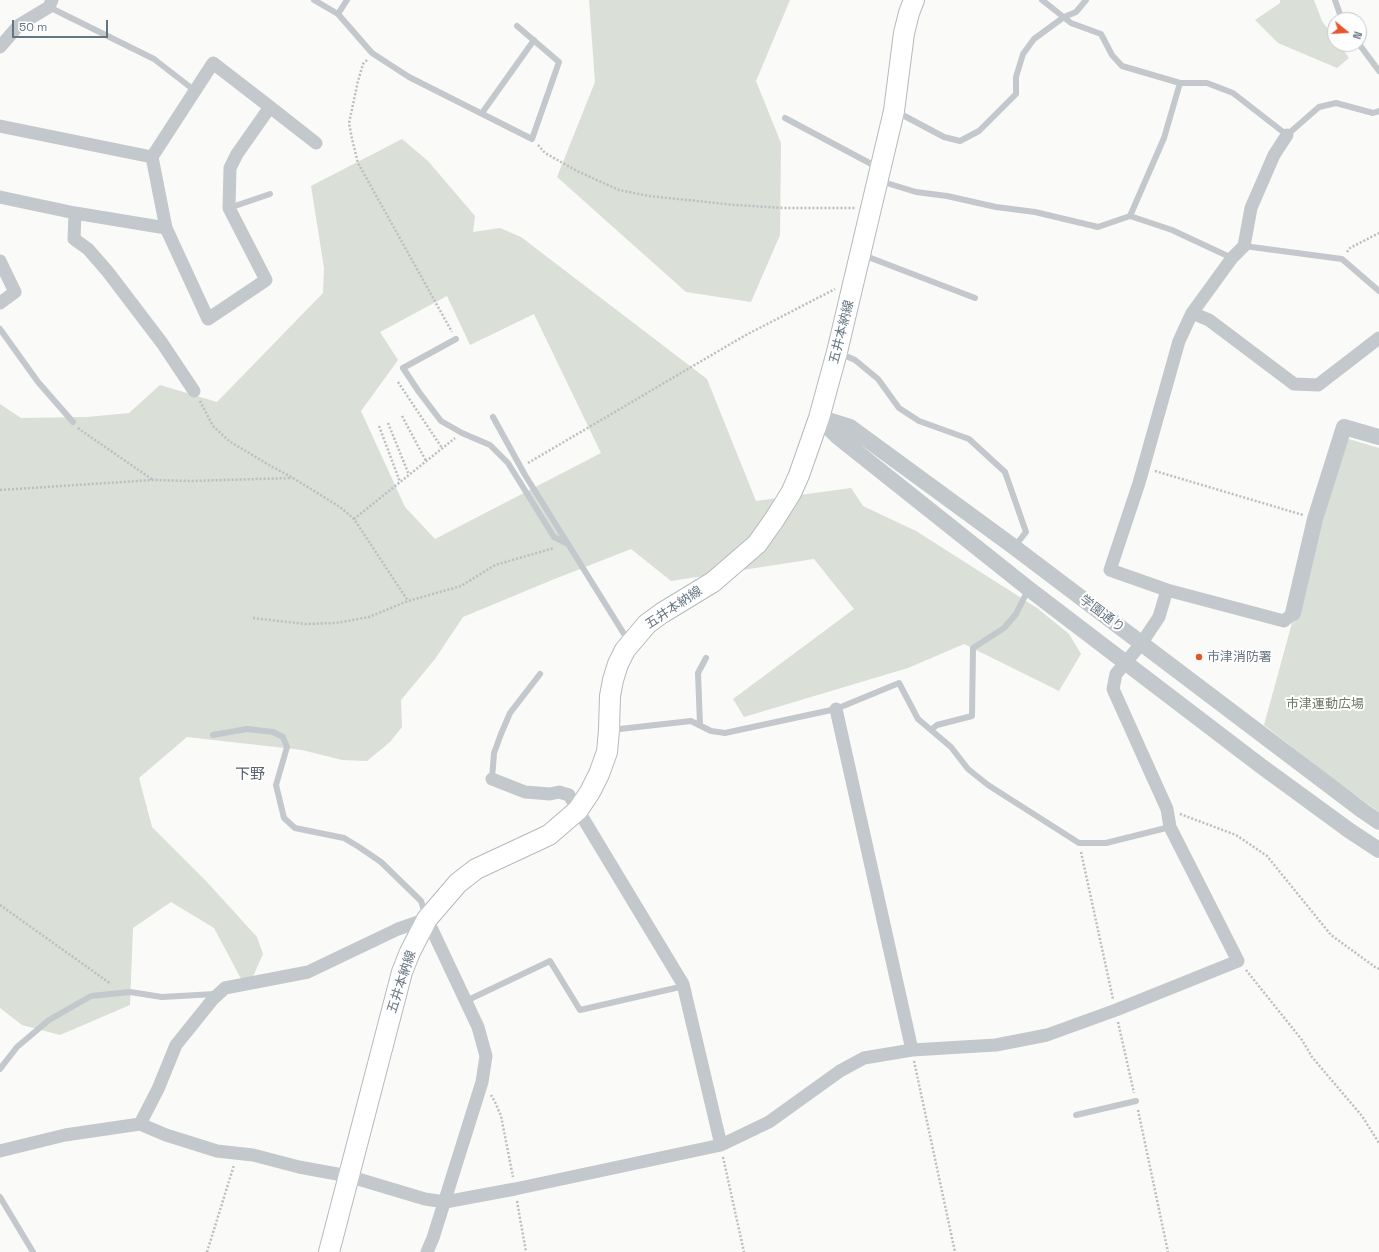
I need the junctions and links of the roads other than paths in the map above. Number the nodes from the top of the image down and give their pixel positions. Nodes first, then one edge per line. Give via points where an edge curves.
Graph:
1 (314, 0) edge
2 (347, 0) edge
3 (914, 0) edge
4 (1042, 0) edge
5 (1086, 0) edge
6 (1335, 0) edge
7 (51, 4) edge
8 (1339, 12) edge
9 (338, 14) junction
10 (1064, 17) junction
11 (517, 26) dead end
12 (534, 40) junction
13 (0, 47) edge
14 (1365, 52) edge
15 (1379, 70) edge
16 (1180, 83) junction
17 (194, 90) junction
18 (270, 107) junction
19 (894, 110) junction
20 (1379, 111) edge
21 (482, 113) junction
22 (785, 118) dead end
23 (0, 126) edge
24 (1287, 135) junction
25 (316, 143) dead end
26 (152, 157) junction
27 (879, 174) junction
28 (270, 194) dead end
29 (0, 197) edge
30 (229, 208) junction
31 (75, 213) junction
32 (1130, 216) junction
33 (166, 228) junction
34 (1244, 246) junction
35 (860, 254) junction
36 (1232, 258) junction
37 (0, 261) edge
38 (1379, 291) edge
39 (975, 298) dead end
40 (0, 302) edge
41 (1192, 313) junction
42 (0, 329) edge
43 (1379, 338) edge
44 (456, 339) road end
45 (837, 352) junction
46 (194, 391) road end
47 (493, 417) dead end
48 (819, 418) junction
49 (73, 422) road end
50 (1379, 437) edge
51 (568, 544) junction
52 (1014, 547) junction
53 (1029, 589) junction
54 (1167, 590) junction
55 (1293, 614) joint
56 (630, 643) junction
57 (1141, 644) junction
58 (706, 658) dead end
59 (1126, 662) junction
60 (540, 674) dead end
61 (1223, 706) junction
62 (836, 709) junction
63 (700, 725) junction
64 (1208, 725) junction
65 (609, 730) junction
66 (931, 730) junction
67 (213, 735) dead end
68 (492, 779) joint
69 (578, 810) junction
70 (1379, 822) edge
71 (1170, 827) junction
72 (1379, 850) edge
73 (427, 919) junction
74 (684, 986) junction
75 (219, 993) junction
76 (466, 1001) junction
77 (912, 1050) junction
78 (0, 1069) edge
79 (1136, 1101) road end
80 (1076, 1115) dead end
81 (140, 1124) junction
82 (720, 1145) junction
83 (0, 1151) edge
84 (348, 1176) junction
85 (0, 1197) edge
86 (445, 1202) junction
87 (33, 1252) edge
88 (329, 1252) edge
89 (427, 1252) edge

1 - 9 lane
2 - 9 lane
3 - 19 main road, 五井本納線 via 904,33
4 - 10 lane
5 - 10 lane via 1076,12
6 - 8 lane
7 - 13 street via 19,25
7 - 17 lane via 154,60
9 - 21 lane via 372,53 409,77
10 - 16 lane via 1071,23 1102,34 1112,55 1122,66
10 - 19 lane via 1034,39 1023,54 1016,77 1016,94 978,131 960,141 944,137
11 - 12 lane
12 - 21 lane
12 - 21 lane via 559,62 532,139
14 - 15 lane
16 - 24 lane via 1207,83 1232,93
16 - 32 lane via 1164,138
17 - 18 street via 213,63
17 - 26 street
18 - 25 street
18 - 30 street via 230,168
19 - 27 main road, 五井本納線
20 - 24 lane via 1373,113 1336,103 1319,107
22 - 27 lane
23 - 26 street
24 - 34 street via 1274,155 1251,208
26 - 33 street
27 - 32 lane via 916,192 1035,212 1098,227
27 - 35 main road, 五井本納線
28 - 30 lane
29 - 31 street
30 - 33 street via 266,280 208,319
31 - 33 street
31 - 46 street via 74,239 88,249 108,272 162,343
32 - 36 lane via 1172,230
34 - 36 street
34 - 38 lane via 1342,259
35 - 39 lane
35 - 45 main road, 五井本納線
36 - 41 street
37 - 40 street via 15,292
41 - 43 street via 1209,320 1294,384 1318,385
41 - 54 street via 1179,341 1139,483 1110,570
42 - 49 lane via 38,382
44 - 51 lane via 403,368 441,421 490,445 508,463 554,537
45 - 48 main road, 五井本納線
45 - 52 lane via 854,360 878,379 899,408 919,422 969,439 1005,472 1026,532
47 - 51 lane
48 - 52 street, 学園通り via 850,427
48 - 53 street via 838,437
48 - 56 main road, 五井本納線 via 791,493 757,544 713,582 647,624
50 - 55 street via 1344,427 1315,519
51 - 56 lane
52 - 57 street, 学園通り
53 - 59 street
53 - 66 lane via 1016,614 1004,628 973,648 972,716 937,725
54 - 55 street via 1284,622
54 - 57 street via 1159,617
56 - 65 main road, 五井本納線 via 618,664 613,680
57 - 59 street
57 - 61 street, 学園通り
58 - 63 lane via 698,672
59 - 64 street
59 - 71 street via 1116,674 1113,689 1167,809
60 - 68 lane via 510,713 494,754
61 - 64 street
61 - 70 street, 学園通り
62 - 63 lane via 726,733 711,731
62 - 66 lane via 899,683 918,719
62 - 77 street
63 - 65 lane via 691,721
64 - 72 street
65 - 69 main road, 五井本納線 via 607,752 599,774
66 - 71 lane via 952,747 968,768 988,785 1079,843 1106,843
67 - 73 lane via 247,729 273,732 283,737 287,748 276,785 284,818 295,828 344,838 381,862 421,901
68 - 69 street via 525,792 559,792 568,795
69 - 73 main road, 五井本納線 via 549,836 476,869 458,883
69 - 74 street
71 - 77 street via 1238,961 1047,1035 996,1045
73 - 75 street via 398,929 308,972 225,988
73 - 76 street
73 - 84 main road, 五井本納線 via 402,972
74 - 76 lane via 580,1010 550,961
74 - 82 street
75 - 78 lane via 162,997 130,992 91,996 49,1020 17,1047
75 - 81 street via 176,1045
76 - 86 street via 478,1027 486,1056 482,1082
77 - 82 street via 864,1058 840,1071 769,1122
79 - 80 lane
81 - 83 street via 65,1135
81 - 84 street via 217,1151 253,1155 299,1168
82 - 86 street
84 - 86 street via 425,1199
84 - 88 main road, 五井本納線
85 - 87 lane
86 - 89 street

